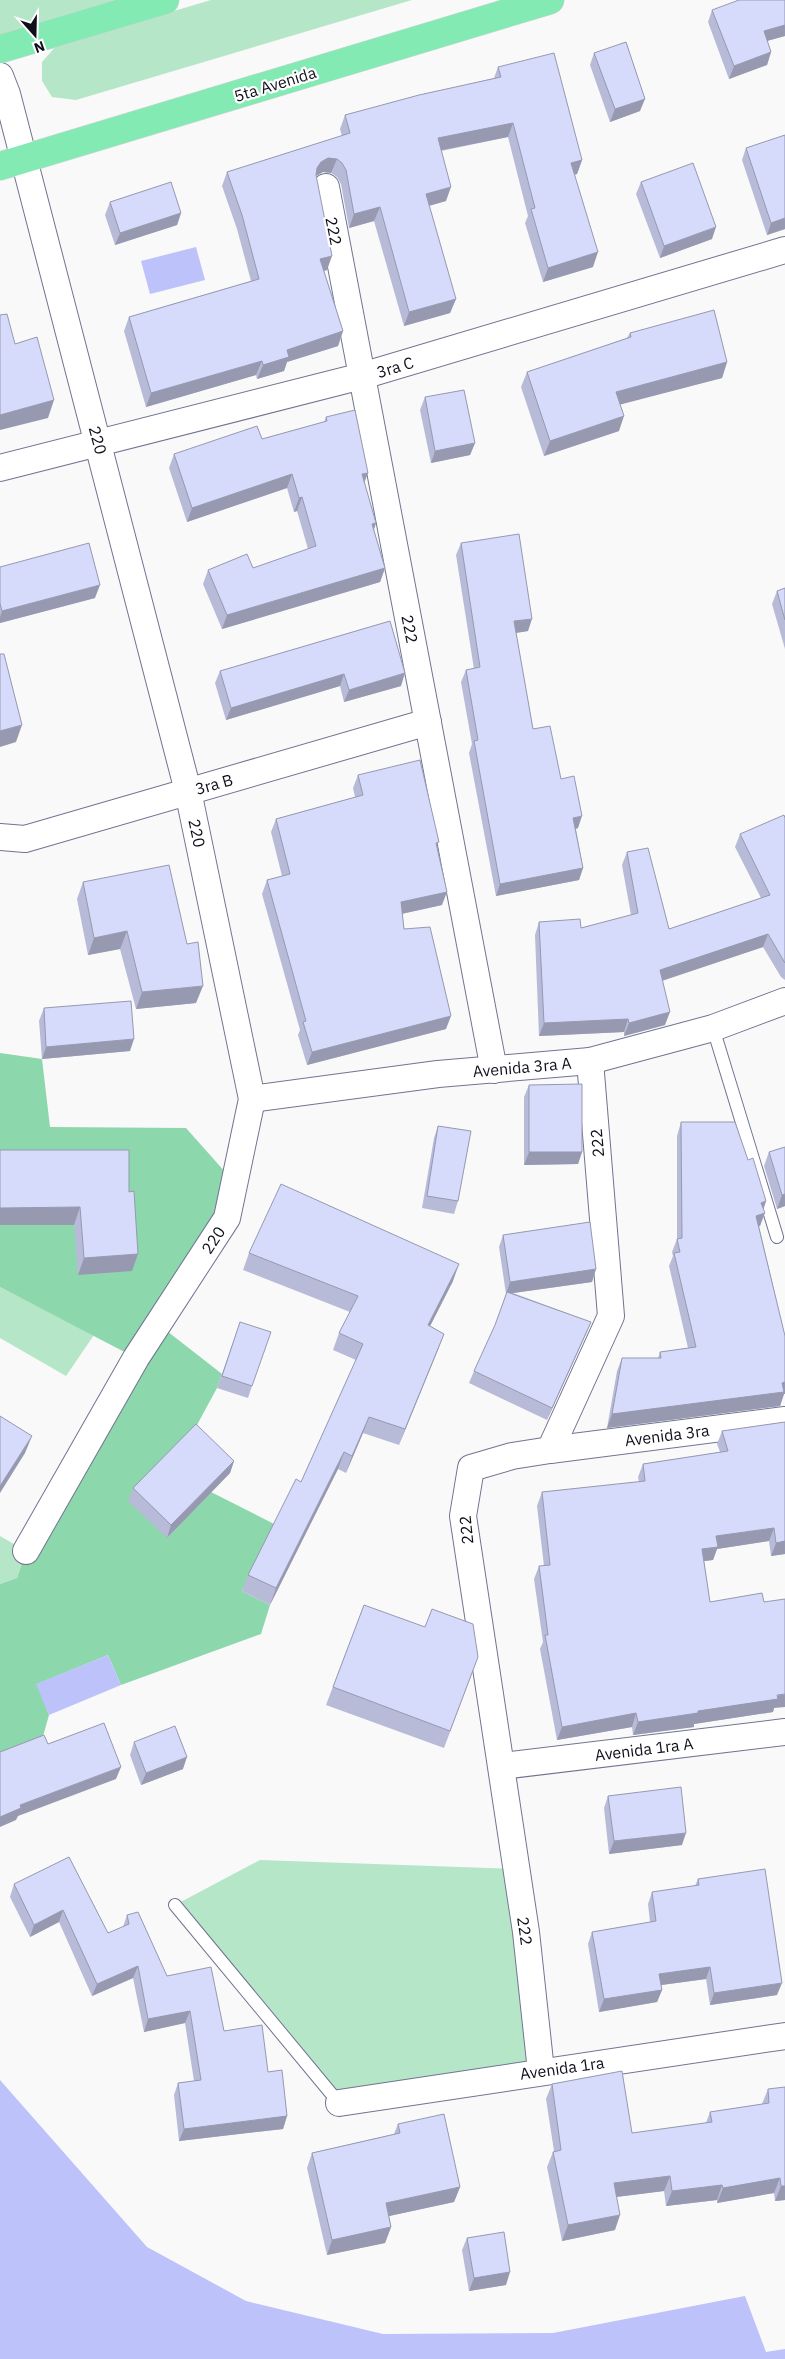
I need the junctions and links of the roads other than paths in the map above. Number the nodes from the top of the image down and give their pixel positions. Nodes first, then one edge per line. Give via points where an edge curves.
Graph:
1 (165, 0) edge
2 (550, 0) edge
3 (0, 49) edge
4 (0, 76) edge
5 (11, 163) edge
6 (326, 187) dead end
7 (785, 250) edge
8 (362, 376) junction
9 (99, 443) junction
10 (0, 468) edge
11 (428, 722) junction
12 (188, 791) junction
13 (0, 837) edge
14 (785, 1000) edge
15 (714, 1028) junction
16 (590, 1062) junction
17 (494, 1070) junction
18 (252, 1099) junction
19 (777, 1237) dead end
20 (785, 1420) edge
21 (550, 1450) junction
22 (26, 1551) dead end
23 (785, 1732) edge
24 (502, 1766) junction
25 (175, 1905) dead end
26 (785, 2036) edge
27 (541, 2071) junction
28 (339, 2103) joint

1 - 3 highway
2 - 5 highway, 5ta Avenida
4 - 5 street, 220
5 - 9 street, 220
6 - 8 street, 222
7 - 8 street, 3ra C
8 - 9 street, 3ra C
8 - 11 street, 222
9 - 10 street, 3ra C
9 - 12 street, 220
11 - 12 street, 3ra B
11 - 17 street, 222
12 - 13 street, 3ra B via 25,839
12 - 18 street, 220
14 - 15 street, Avenida 3ra A
15 - 16 street, Avenida 3ra A
15 - 19 lane
16 - 17 street, Avenida 3ra A
16 - 21 street, 222 via 611,1316
17 - 18 street, Avenida 3ra A via 438,1074
18 - 22 street, 220 via 227,1218 136,1358
20 - 21 street, Avenida 3ra
21 - 24 street, 222 via 512,1456 471,1468 463,1516
23 - 24 street, Avenida 1ra A
24 - 27 street, 222 via 526,1932
25 - 28 lane
26 - 27 street, Avenida 1ra
27 - 28 street, Avenida 1ra

